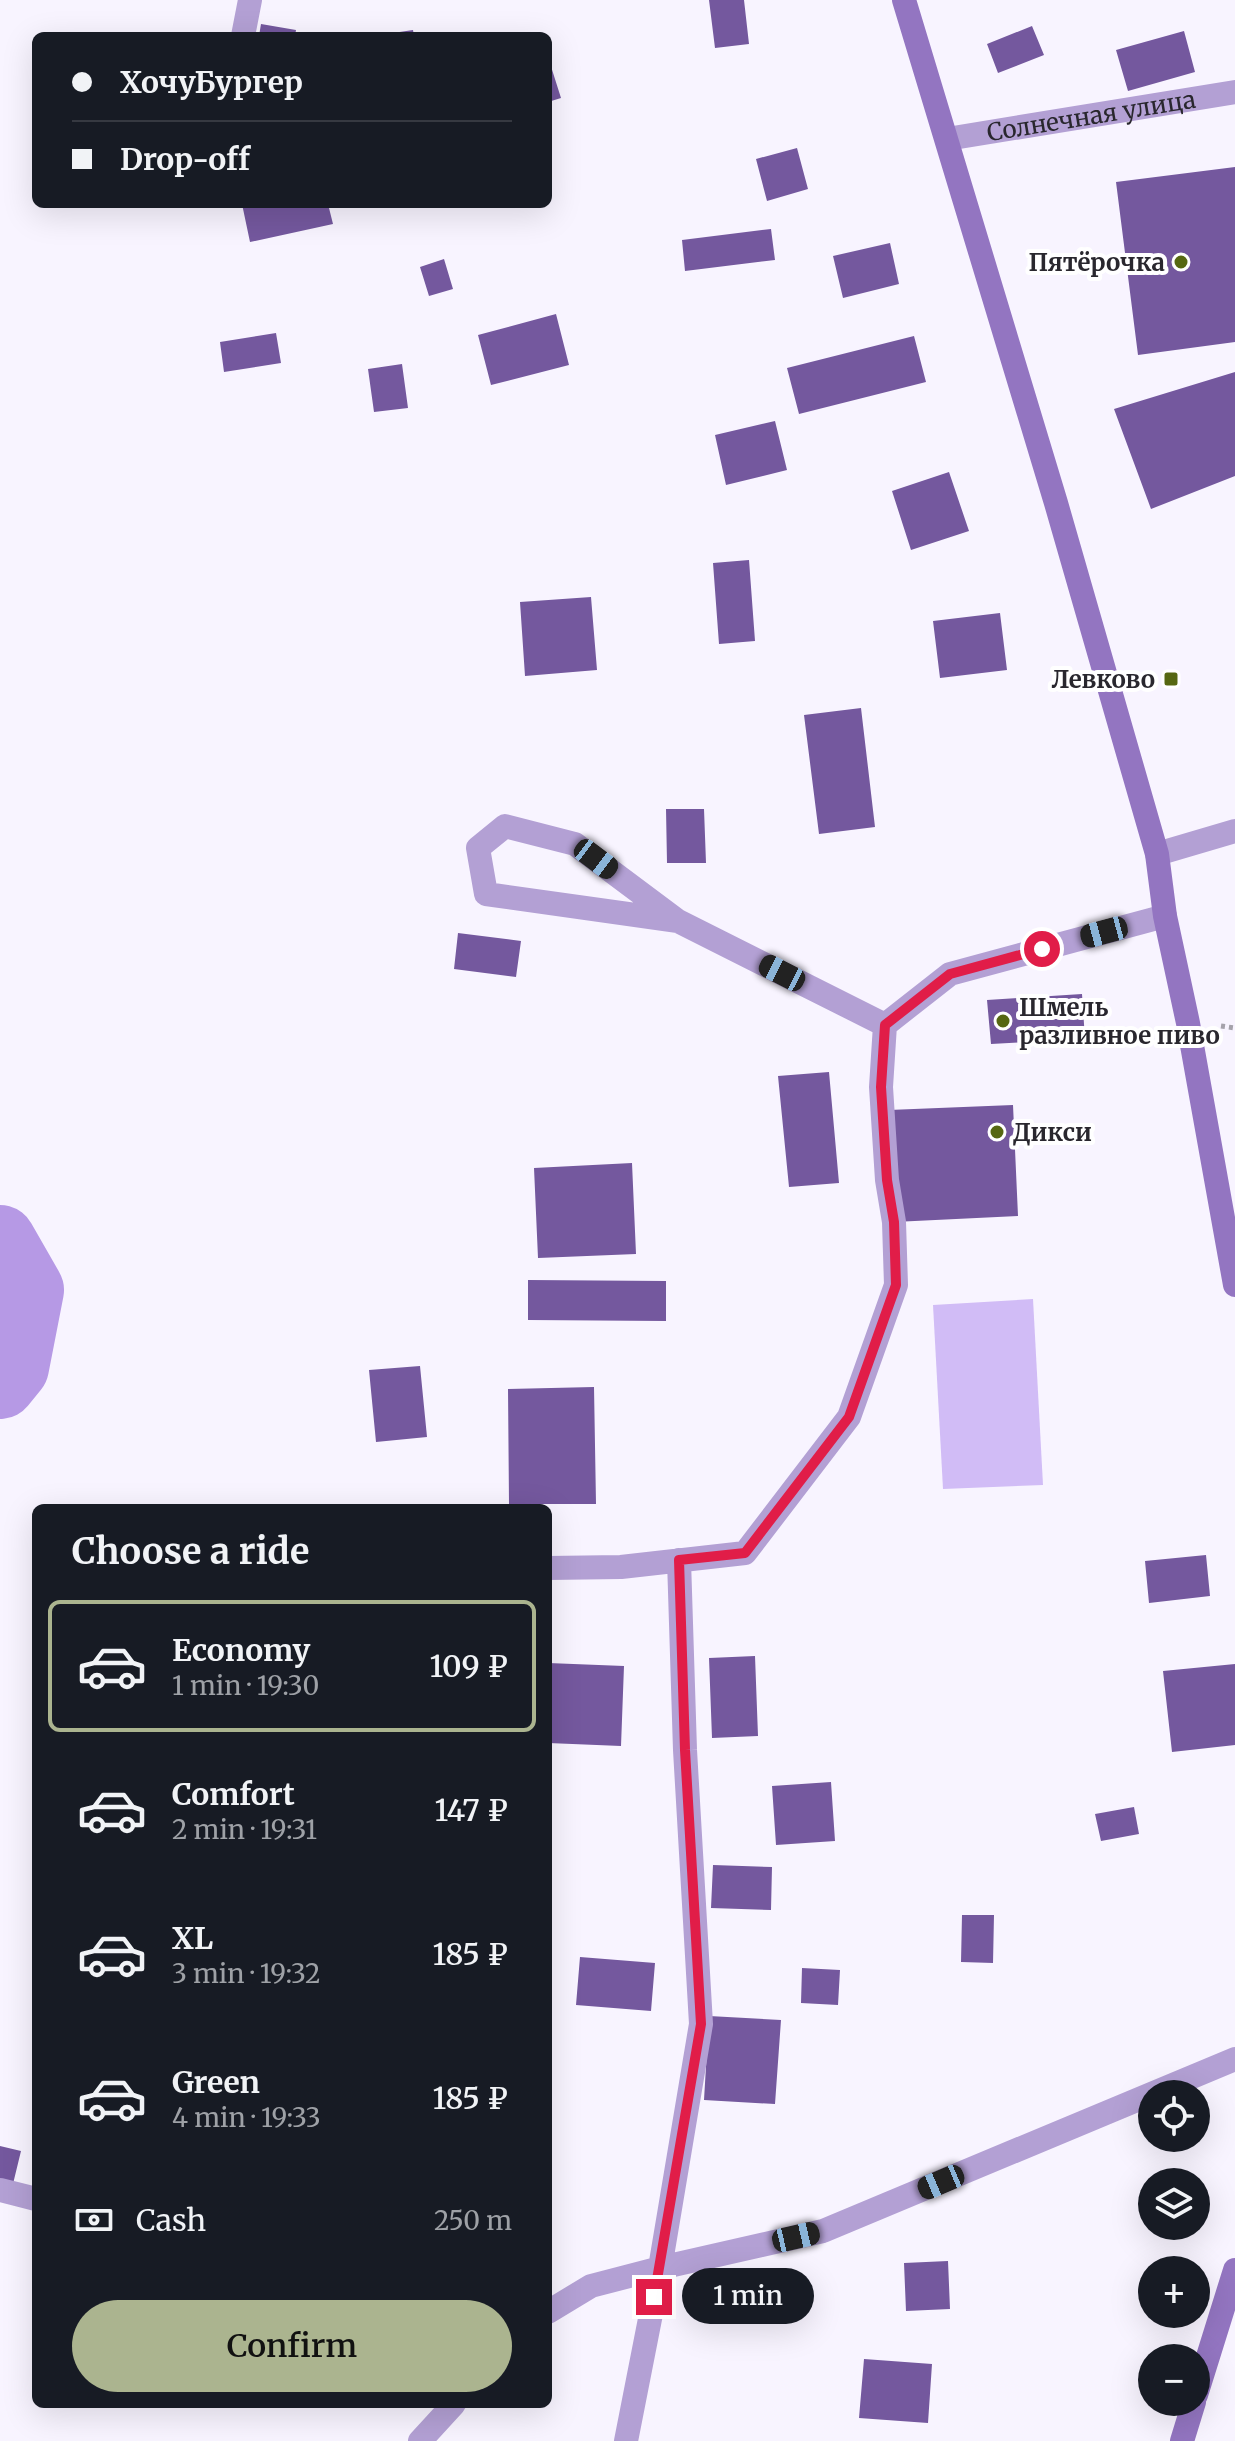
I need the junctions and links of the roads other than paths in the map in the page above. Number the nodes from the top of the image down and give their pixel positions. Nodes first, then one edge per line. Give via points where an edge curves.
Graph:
1 (250, 0) edge
2 (904, 0) edge
3 (244, 32) edge
4 (1235, 92) edge
5 (947, 139) junction
6 (1235, 831) edge
7 (1157, 854) junction
8 (1165, 916) junction
9 (678, 921) junction
10 (885, 1025) junction
11 (1235, 1285) edge
12 (679, 1560) junction
13 (552, 1568) edge
14 (1235, 2059) edge
15 (0, 2190) edge
16 (32, 2198) edge
17 (660, 2268) junction
18 (1235, 2270) edge
19 (552, 2310) edge
20 (1210, 2350) edge
21 (450, 2408) edge
22 (1190, 2416) edge
23 (420, 2441) edge
24 (626, 2441) edge
25 (1182, 2441) edge

1 - 3 street
2 - 5 street
4 - 5 street, Солнечная улица
5 - 7 street
6 - 7 street
7 - 8 street
8 - 10 street via 950,974
8 - 11 street
9 - 9 street via 575,844 505,826 478,848 486,894
9 - 10 street
10 - 12 street via 881,1087 896,1285 849,1417 745,1553
12 - 13 street
12 - 17 street via 701,2024
14 - 17 street via 823,2231
15 - 16 street
17 - 19 street via 591,2286
17 - 24 street
18 - 20 street
21 - 23 street
22 - 25 street

